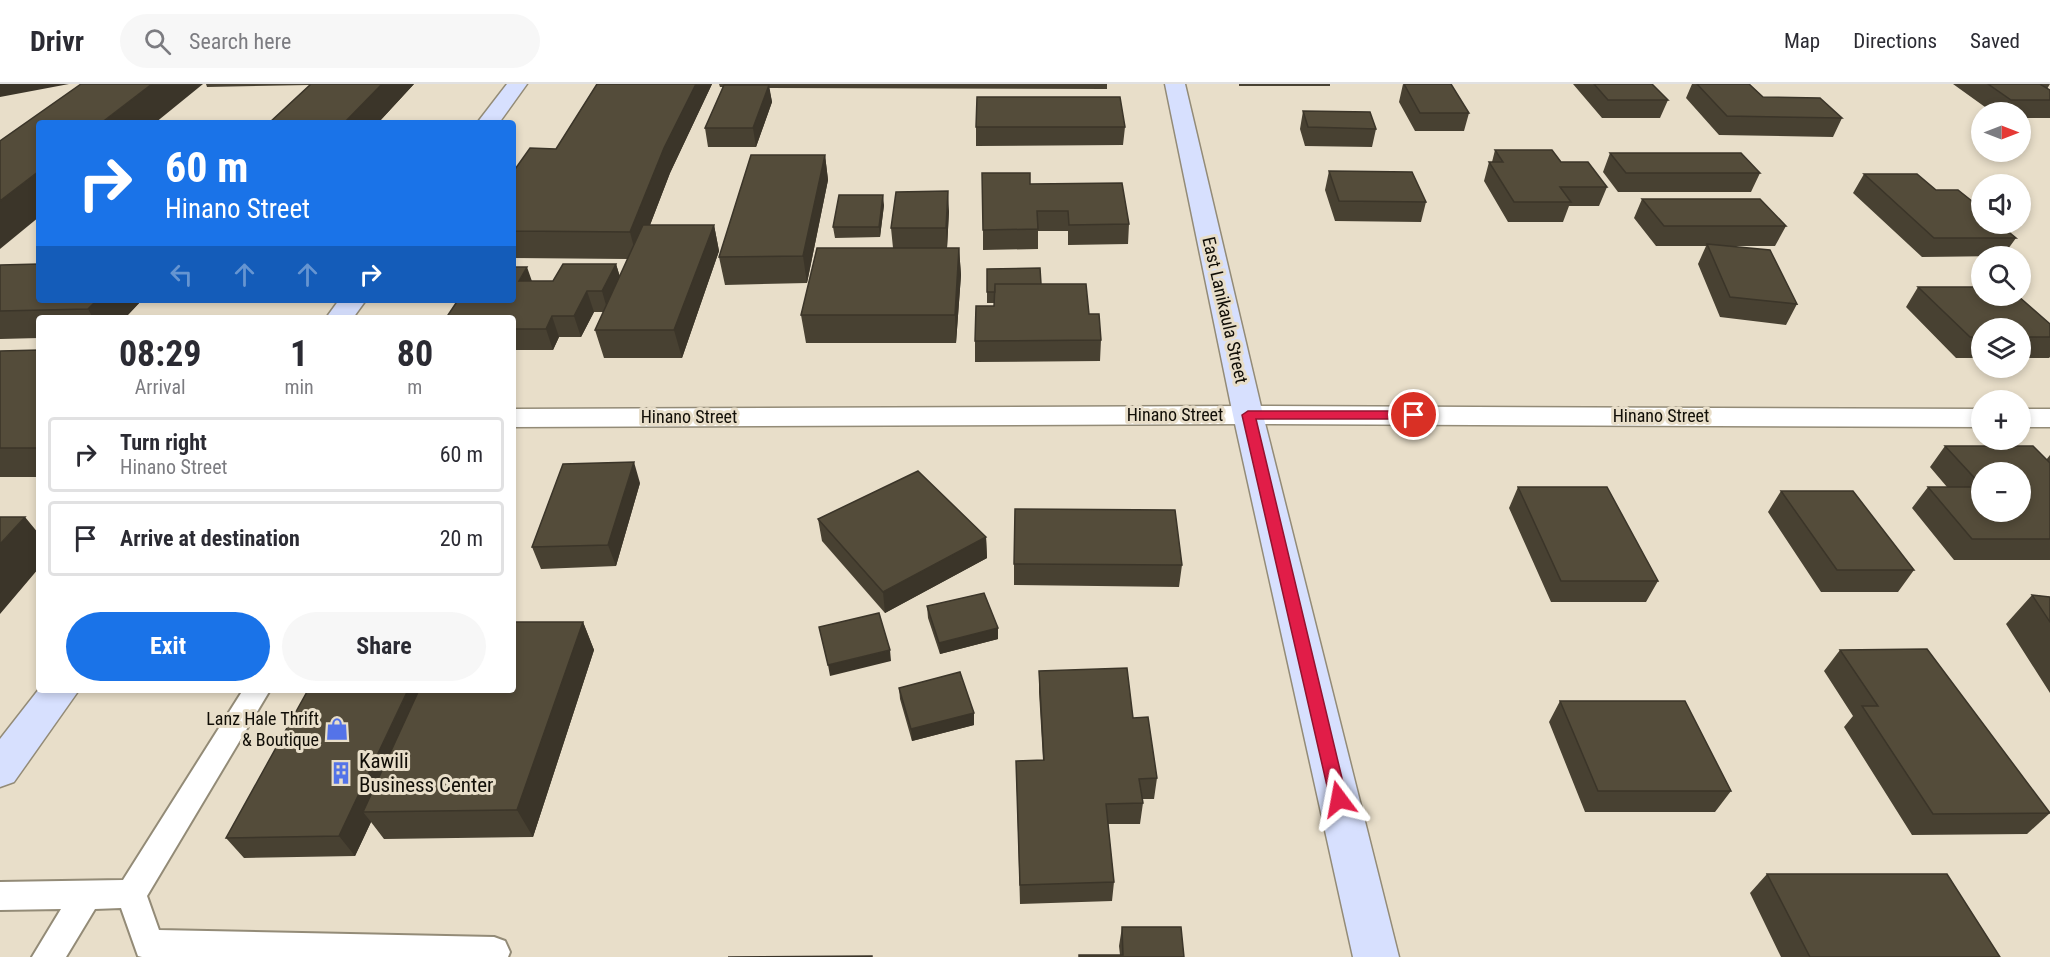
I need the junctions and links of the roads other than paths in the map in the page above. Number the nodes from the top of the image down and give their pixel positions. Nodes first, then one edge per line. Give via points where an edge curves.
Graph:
1 (518, 84) edge
2 (1174, 84) edge
3 (490, 120) edge
4 (351, 303) edge
5 (341, 315) edge
6 (1248, 415) junction
7 (1971, 417) edge
8 (516, 418) edge
9 (2031, 418) edge
10 (2050, 418) edge
11 (58, 693) edge
12 (255, 693) edge
13 (0, 770) edge
14 (131, 894) junction
15 (87, 895) junction
16 (0, 896) edge
17 (48, 957) edge
18 (492, 957) edge
19 (1376, 957) edge

1 - 3 street
2 - 6 street, East Lanikaula Street
4 - 5 street
6 - 7 street, Hinano Street
6 - 8 street, Hinano Street
6 - 19 street, East Lanikaula Street
9 - 10 street
11 - 13 street
12 - 14 lane
14 - 15 lane
14 - 18 lane via 148,945 494,952
15 - 16 lane
15 - 17 lane

